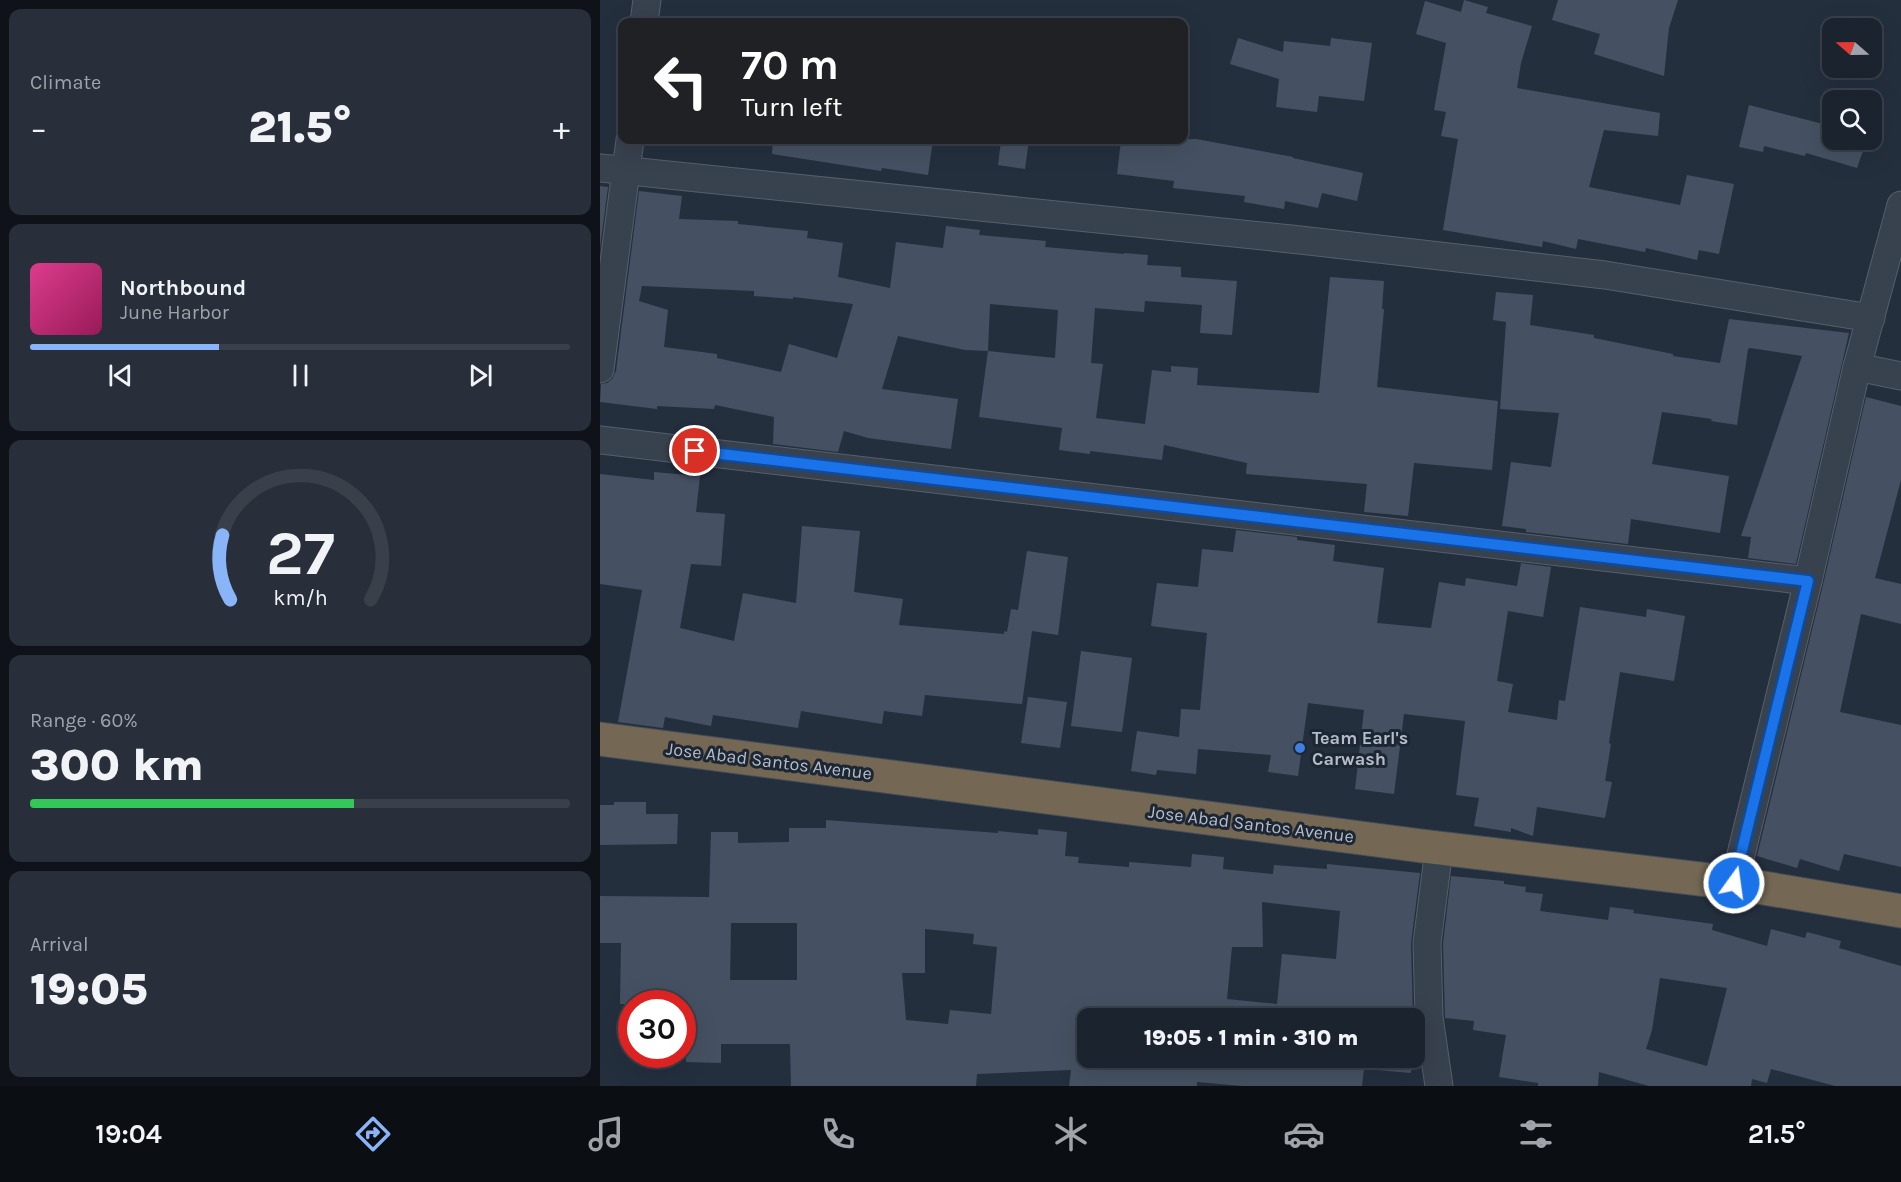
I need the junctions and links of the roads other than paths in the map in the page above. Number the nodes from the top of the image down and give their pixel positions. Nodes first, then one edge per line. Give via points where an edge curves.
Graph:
1 (647, 0) edge
2 (645, 18) edge
3 (628, 144) edge
4 (613, 170) edge
5 (1901, 205) edge
6 (1871, 318) junction
7 (1857, 367) junction
8 (600, 369) edge
9 (1901, 376) edge
10 (600, 440) edge
11 (1808, 581) junction
12 (600, 739) edge
13 (1439, 849) junction
14 (1734, 883) junction
15 (1901, 911) edge
16 (1439, 1086) edge

1 - 2 street
3 - 4 street
4 - 6 street via 1605,275
4 - 8 street
5 - 6 street
6 - 7 street
7 - 9 street
7 - 11 street
10 - 11 street
11 - 14 street
12 - 13 highway, Jose Abad Santos Avenue
13 - 14 highway, Jose Abad Santos Avenue
13 - 16 street via 1427,943 1429,1017
14 - 15 highway, Jose Abad Santos Avenue

